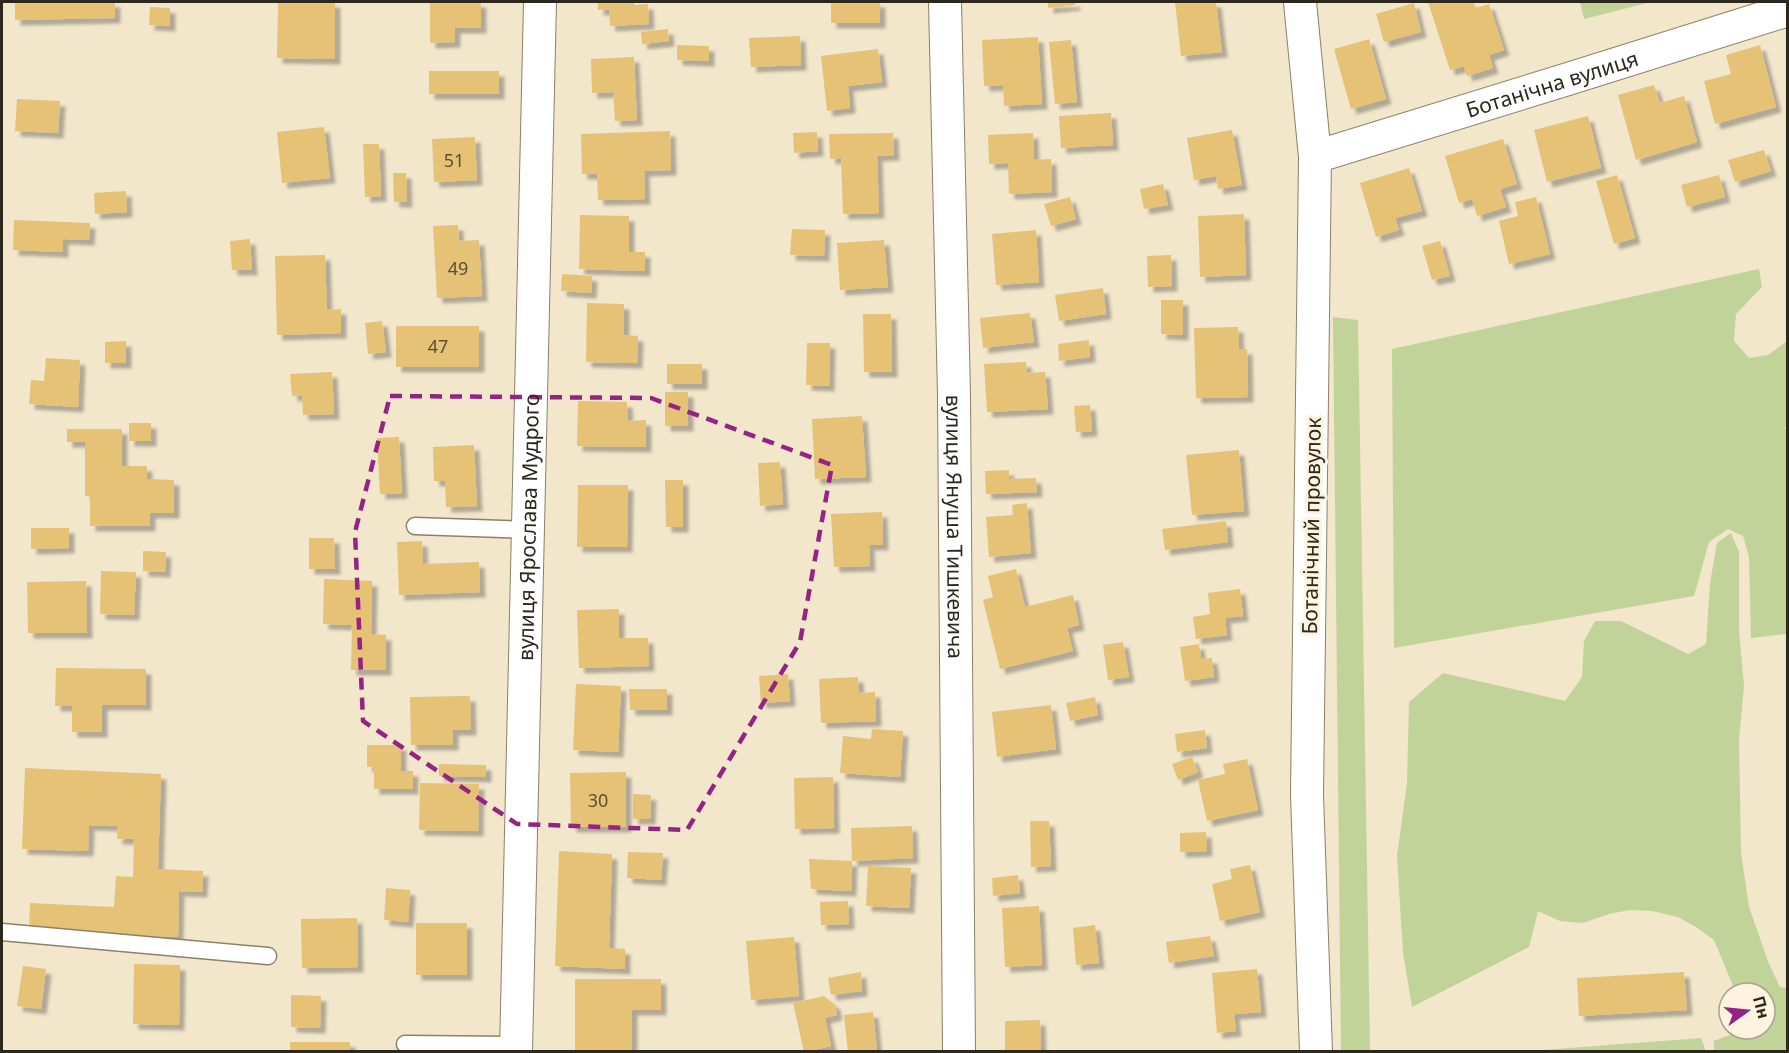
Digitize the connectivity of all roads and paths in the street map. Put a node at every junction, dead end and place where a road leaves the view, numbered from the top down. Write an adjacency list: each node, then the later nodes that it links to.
1 (540, 2): 7 (street, вулиця Ярослава Мудрого)
2 (945, 2): 12 (street, вулиця Януша Тишкевича)
3 (1300, 2): 5 (street, Ботанічний провулок)
4 (1788, 10): 5 (street, Ботанічна вулиця)
5 (1315, 157): 13 (street, Ботанічний провулок)
6 (414, 526): 7 (lane)
7 (528, 530): 11 (street, вулиця Ярослава Мудрого)
8 (2, 932): 9 (lane)
9 (268, 956)
10 (405, 1044): 11 (lane)
11 (516, 1048)
12 (959, 1052)
13 (1316, 1052)

